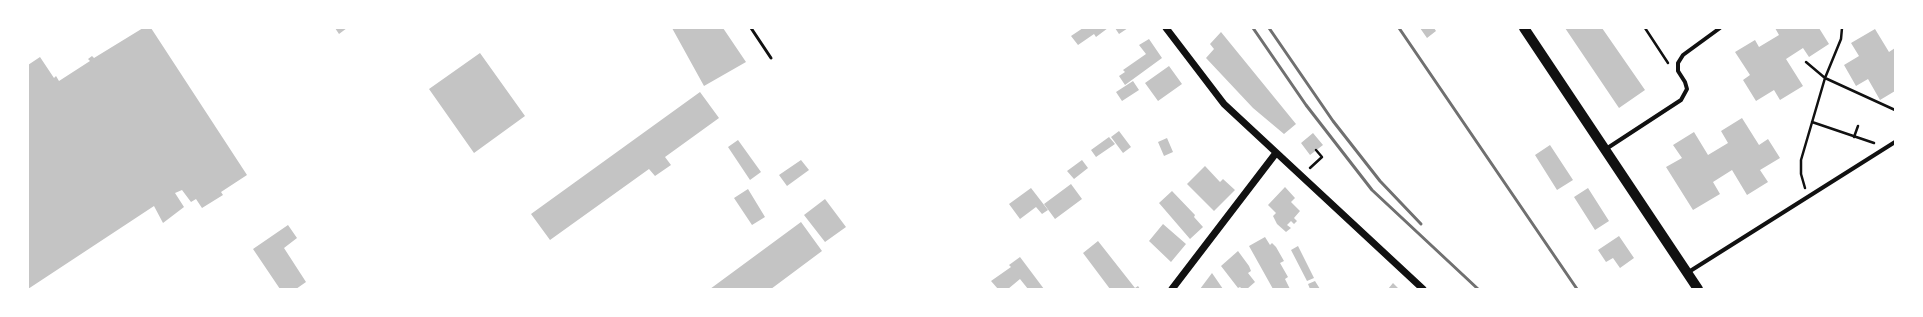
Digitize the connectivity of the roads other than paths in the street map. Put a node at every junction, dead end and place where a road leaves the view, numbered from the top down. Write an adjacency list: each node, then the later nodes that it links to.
1 (751, 28): 5 (lane)
2 (1166, 28): 8 (street)
3 (1524, 28): 7 (main road)
4 (1720, 28): 7 (street)
5 (771, 58)
6 (1895, 142): 9 (street)
7 (1606, 150): 9 (main road)
8 (1276, 153): 10 (street); 11 (street)
9 (1687, 273): 12 (main road)
10 (1172, 289)
11 (1422, 289)
12 (1698, 289)

